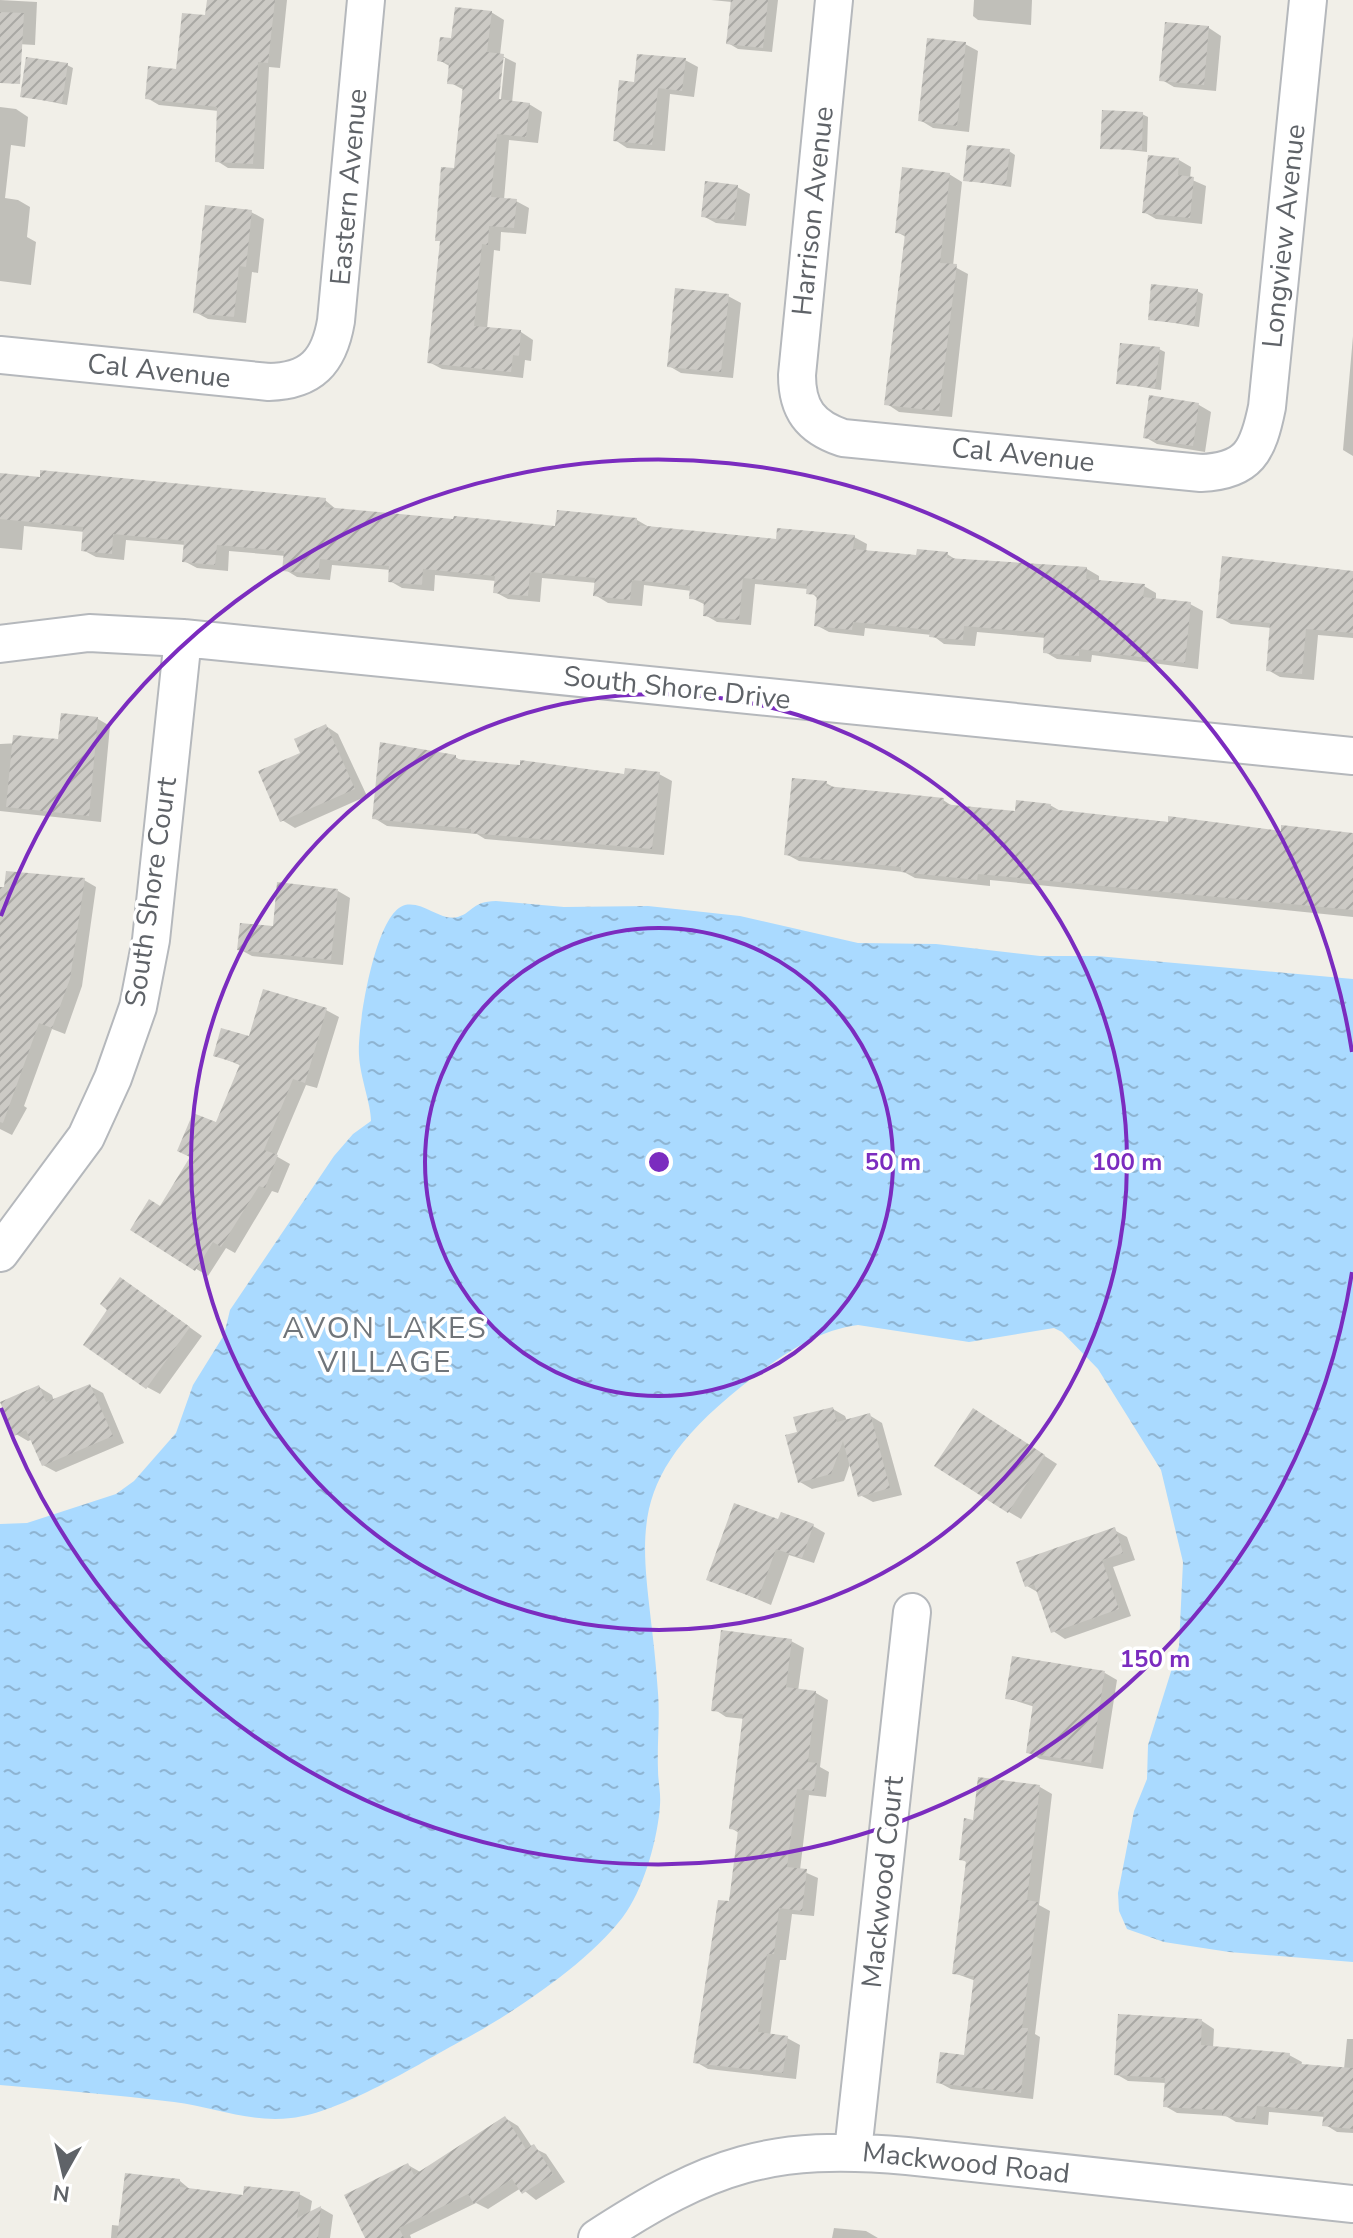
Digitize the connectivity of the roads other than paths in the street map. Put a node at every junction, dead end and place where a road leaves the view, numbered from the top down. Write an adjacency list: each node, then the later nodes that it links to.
1 (366, 0): 5 (street, Eastern Avenue)
2 (834, 0): 6 (street, Harrison Avenue)
3 (1308, 0): 7 (street, Longview Avenue)
4 (0, 355): 5 (street, Cal Avenue)
5 (316, 370)
6 (809, 420): 7 (street, Cal Avenue)
7 (1240, 465)
8 (183, 638): 9 (street, South Shore Drive); 10 (street, South Shore Drive); 11 (street, South Shore Court)
9 (0, 644)
10 (1353, 756)
11 (0, 1253)
12 (912, 1612): 13 (street, Mackwood Court)
13 (853, 2151): 14 (street, Mackwood Road); 15 (street, Mackwood Road)
14 (1353, 2204)
15 (597, 2238)

